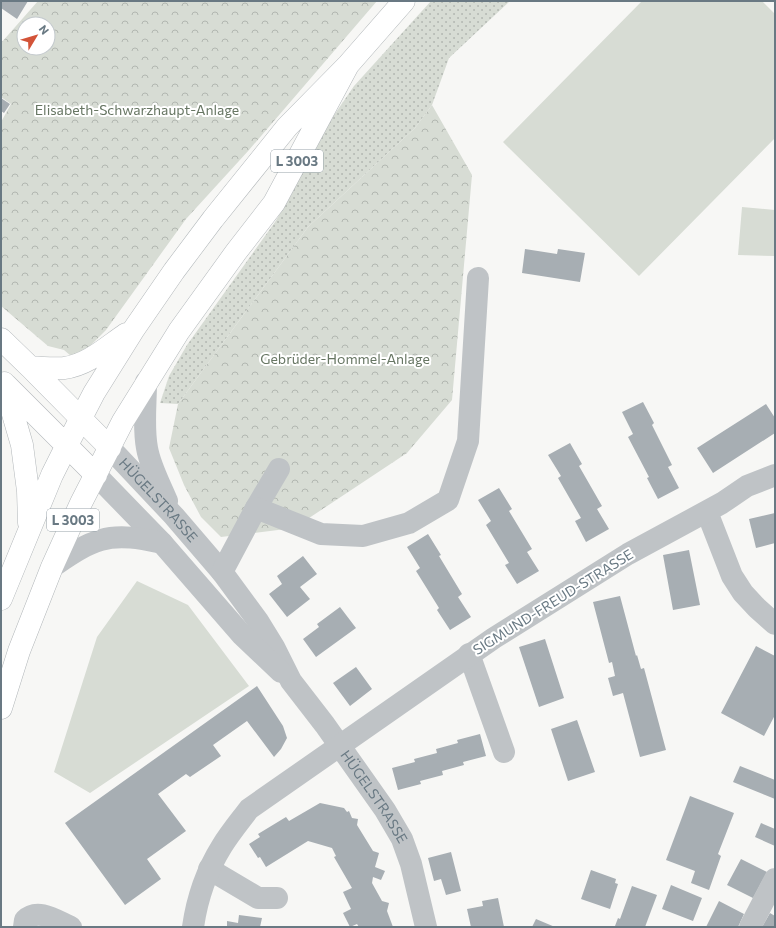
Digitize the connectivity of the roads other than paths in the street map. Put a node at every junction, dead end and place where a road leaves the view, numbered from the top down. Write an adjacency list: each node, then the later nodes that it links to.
1 (404, 1): 2 (main road, L 3003)
2 (348, 65): 4 (main road, L 3003); 8 (main road, L 3003)
3 (478, 278): 15 (street)
4 (134, 329): 6 (main road); 9 (main road, L 3003)
5 (1, 339): 6 (main road, HÜGELSTRASSE)
6 (30, 367): 9 (main road, HÜGELSTRASSE)
7 (3, 382): 10 (main road, HÜGELSTRASSE); 18 (main road)
8 (146, 382): 11 (main road, L 3003); 17 (street)
9 (81, 417): 10 (main road, L 3003); 11 (main road, HÜGELSTRASSE)
10 (67, 445): 13 (main road, HÜGELSTRASSE); 18 (main road, L 3003)
11 (110, 448): 13 (main road, L 3003); 17 (street, HÜGELSTRASSE)
12 (279, 469): 15 (street)
13 (96, 475): 19 (street, HÜGELSTRASSE); 20 (main road, L 3003)
14 (775, 475): 16 (street, SIGMUND-FREUD-STRASSE)
15 (256, 508): 21 (street)
16 (707, 512): 23 (street); 24 (street, SIGMUND-FREUD-STRASSE)
17 (174, 516): 21 (street, HÜGELSTRASSE)
18 (29, 530): 22 (main road, L 3003)
19 (162, 544): 20 (street); 25 (street, HÜGELSTRASSE)
20 (52, 566): 26 (main road, L 3003)
21 (222, 572): 25 (street, HÜGELSTRASSE)
22 (1, 599)
23 (775, 624)
24 (469, 654): 27 (street, SIGMUND-FREUD-STRASSE); 28 (street)
25 (291, 681): 27 (street, HÜGELSTRASSE)
26 (1, 708)
27 (340, 746): 29 (street, SIGMUND-FREUD-STRASSE); 35 (street, HÜGELSTRASSE)
28 (504, 752)
29 (209, 870): 31 (street); 34 (street, SIGMUND-FREUD-STRASSE)
30 (775, 879): 36 (street)
31 (277, 898)
32 (24, 927): 33 (street)
33 (71, 927)
34 (193, 927)
35 (426, 927)
36 (750, 927)

